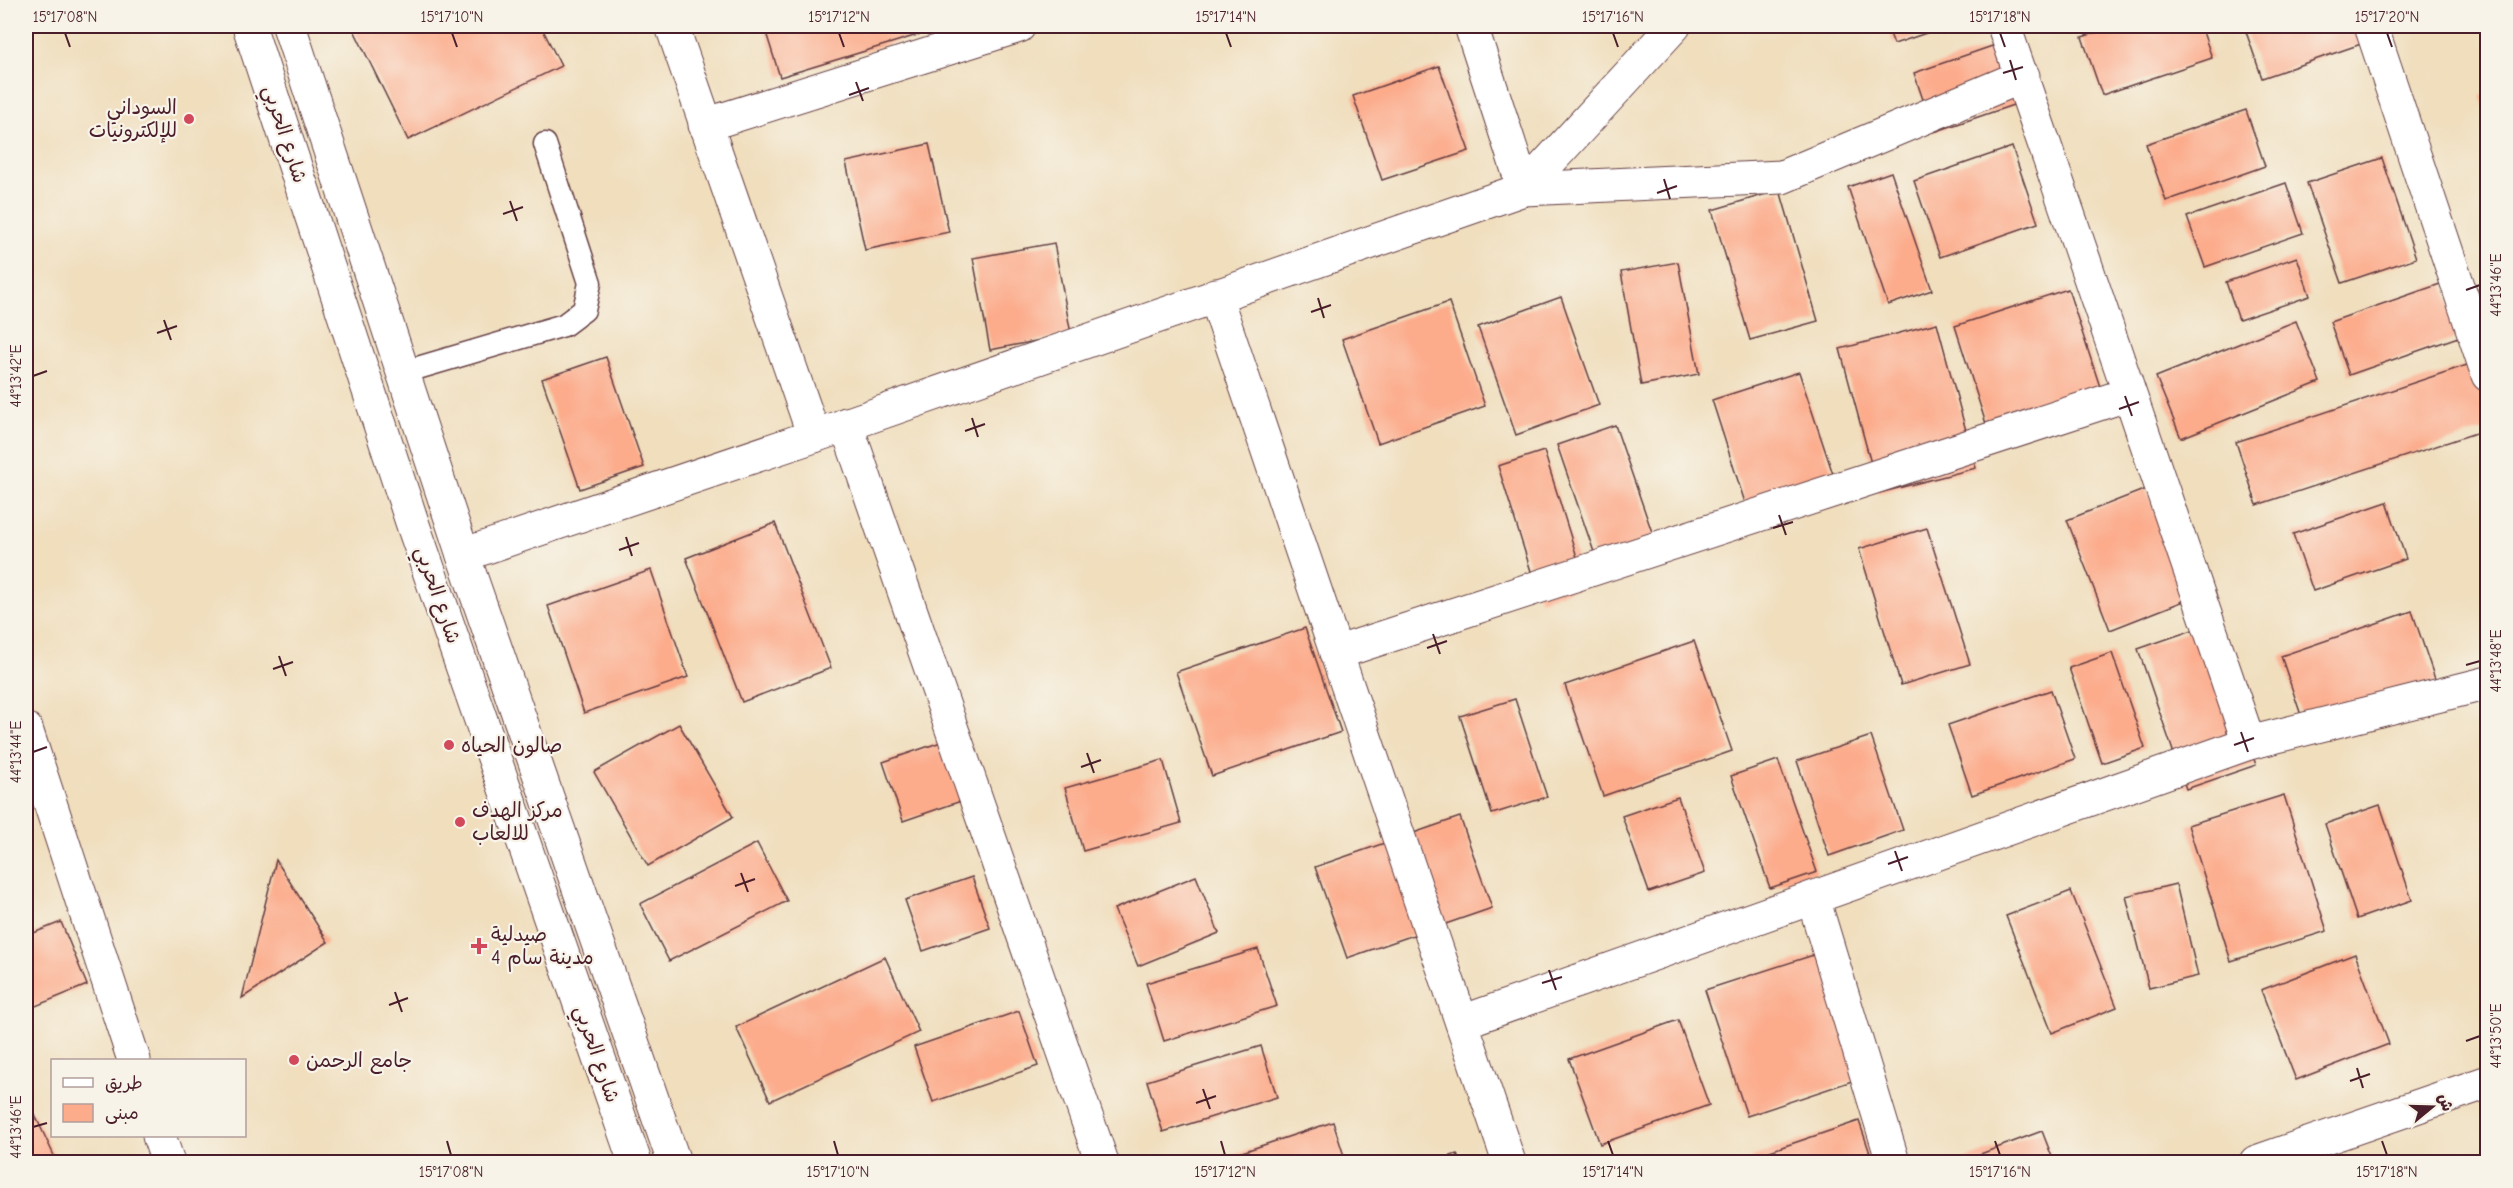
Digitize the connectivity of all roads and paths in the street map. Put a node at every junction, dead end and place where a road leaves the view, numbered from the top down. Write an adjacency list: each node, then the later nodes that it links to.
1 (249, 26): 31 (street, شارع الحربي)
2 (289, 26): 15 (street, شارع الحربي)
3 (672, 26): 10 (street)
4 (1019, 26): 10 (street)
5 (1471, 26): 12 (street)
6 (1674, 26): 12 (street)
7 (2004, 26): 9 (street)
8 (2371, 26): 14 (street)
9 (2023, 76): 12 (street); 17 (street)
10 (705, 125): 19 (street)
11 (545, 144): 15 (lane)
12 (1524, 189): 13 (street)
13 (1215, 295): 18 (street); 21 (street)
14 (2482, 338): 16 (street)
15 (404, 372): 20 (street, شارع الحربي)
16 (2487, 375)
17 (2129, 394): 21 (street); 24 (street)
18 (846, 424): 19 (street); 33 (street)
19 (814, 436): 20 (street)
20 (463, 555): 32 (street, شارع الحربي)
21 (1336, 653): 26 (street)
22 (2487, 683): 24 (street)
23 (26, 729): 27 (street)
24 (2249, 743): 25 (street)
25 (1813, 898): 26 (street); 35 (street)
26 (1462, 1022): 34 (street)
27 (134, 1059)
28 (2487, 1082): 36 (street)
29 (159, 1137): 30 (street)
30 (168, 1162)
31 (635, 1162)
32 (674, 1162)
33 (1102, 1162)
34 (1509, 1162)
35 (1893, 1162)
36 (2256, 1162)

